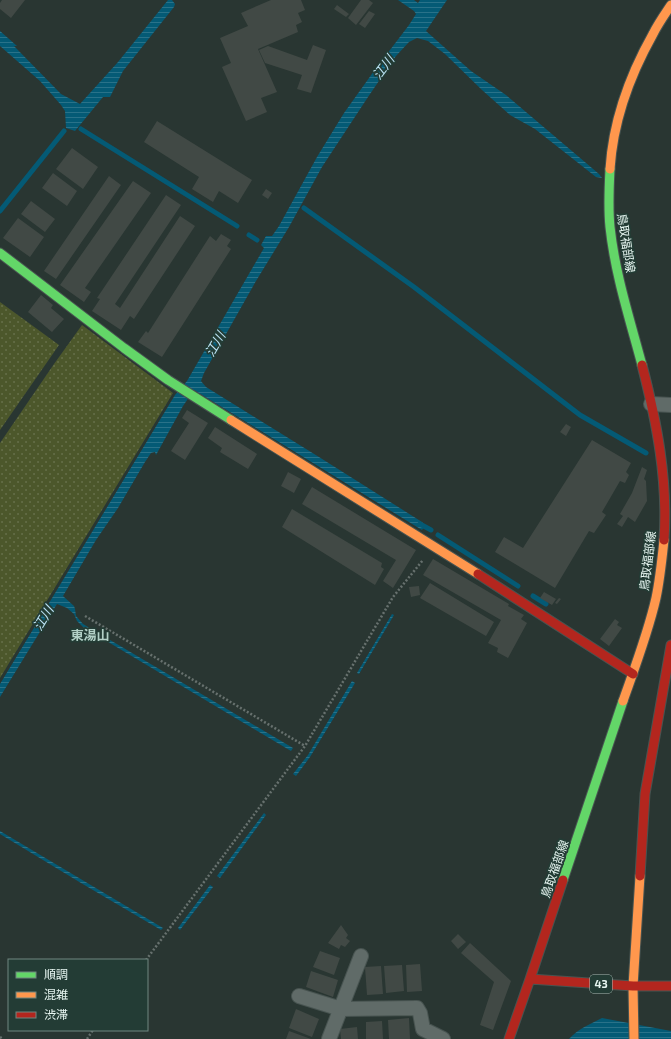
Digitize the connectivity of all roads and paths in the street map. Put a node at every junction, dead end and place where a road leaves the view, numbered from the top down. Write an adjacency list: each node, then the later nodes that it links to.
1 (671, 5): 3 (main road, 鳥取福部線)
2 (0, 253): 5 (main road)
3 (651, 404): 4 (street); 8 (main road, 鳥取福部線)
4 (671, 405)
5 (434, 546): 8 (main road); 9 (path)
6 (85, 616): 9 (path)
7 (671, 645): 13 (main road)
8 (633, 674): 12 (main road, 鳥取福部線)
9 (305, 746): 11 (path)
10 (361, 956): 16 (street)
11 (147, 959)
12 (530, 979): 13 (main road, 43); 21 (main road, 鳥取福部線)
13 (633, 986): 14 (main road, 43); 22 (main road)
14 (671, 986)
15 (299, 996): 16 (street)
16 (341, 1009): 19 (street); 20 (street)
17 (0, 1037): 18 (path)
18 (3, 1039)
19 (329, 1039)
20 (443, 1039)
21 (509, 1039)
22 (634, 1039)

